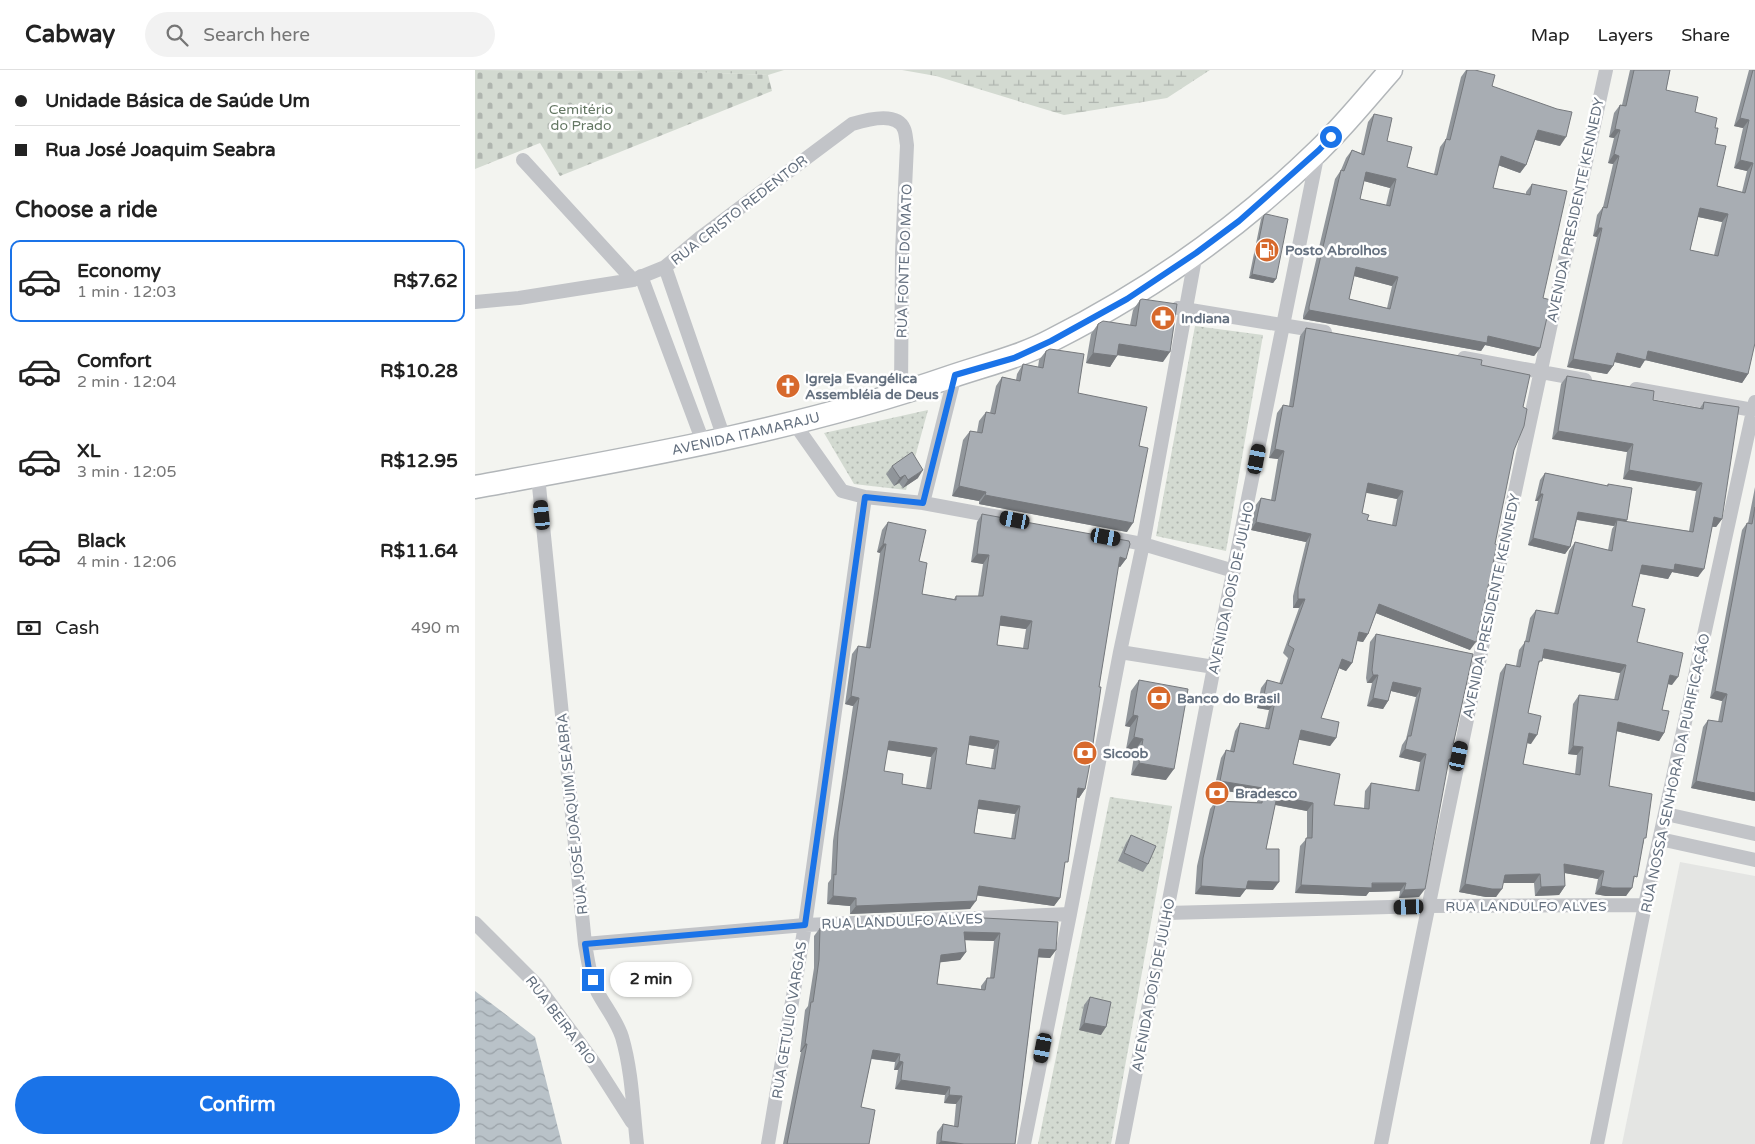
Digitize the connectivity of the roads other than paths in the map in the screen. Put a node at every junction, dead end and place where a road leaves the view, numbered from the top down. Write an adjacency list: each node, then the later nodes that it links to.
1 (1391, 70): 4 (main road, AVENIDA ITAMARAJU)
2 (1606, 70): 15 (street, AVENIDA PRESIDENTE KENNEDY)
3 (904, 128): 7 (street, RUA CRISTO REDENTOR); 19 (street, RUA FONTE DO MATO)
4 (1319, 150): 6 (main road, AVENIDA ITAMARAJU); 12 (street, AVENIDA DOIS DE JULHO)
5 (523, 160): 8 (street)
6 (1196, 253): 11 (street); 16 (main road, AVENIDA ITAMARAJU)
7 (665, 267): 8 (street, RUA CRISTO REDENTOR); 23 (street)
8 (637, 278): 9 (street, RUA CRISTO REDENTOR); 23 (street)
9 (475, 302)
10 (1161, 305): 11 (street)
11 (1187, 309): 12 (street); 30 (street)
12 (1283, 324): 13 (street); 31 (street, AVENIDA DOIS DE JULHO)
13 (1340, 334)
14 (1454, 356): 15 (street)
15 (1540, 372): 17 (street); 39 (street, AVENIDA PRESIDENTE KENNEDY)
16 (955, 375): 19 (main road, AVENIDA ITAMARAJU); 27 (street)
17 (1598, 382)
18 (1627, 388): 20 (street)
19 (901, 394): 21 (main road, AVENIDA ITAMARAJU)
20 (1754, 406): 22 (street, RUA NOSSA SENHORA DA PURIFICAÇÃO)
21 (794, 423): 23 (main road, AVENIDA ITAMARAJU); 26 (street)
22 (1752, 435): 34 (street, RUA NOSSA SENHORA DA PURIFICAÇÃO)
23 (713, 440): 24 (main road, AVENIDA ITAMARAJU)
24 (538, 476): 25 (main road, AVENIDA ITAMARAJU); 44 (street, RUA JOSÉ JOAQUIM SEABRA)
25 (475, 487)
26 (865, 497): 27 (street); 43 (street, RUA GETÚLIO VARGAS)
27 (923, 503): 28 (street)
28 (1009, 519)
29 (1095, 535): 30 (street)
30 (1143, 544): 31 (street); 32 (street)
31 (1234, 570): 33 (street, AVENIDA DOIS DE JULHO)
32 (1120, 652): 33 (street); 41 (street)
33 (1214, 667): 40 (street, AVENIDA DOIS DE JULHO)
34 (1666, 814): 35 (street); 36 (street, RUA NOSSA SENHORA DA PURIFICAÇÃO)
35 (1755, 834)
36 (1660, 840): 37 (street); 38 (street, RUA NOSSA SENHORA DA PURIFICAÇÃO)
37 (1755, 860)
38 (1645, 905): 39 (street, RUA LANDULFO ALVES); 51 (street, RUA NOSSA SENHORA DA PURIFICAÇÃO)
39 (1427, 906): 40 (street, RUA LANDULFO ALVES); 50 (street, AVENIDA PRESIDENTE KENNEDY)
40 (1167, 913): 49 (street, AVENIDA DOIS DE JULHO)
41 (1070, 914): 43 (street, RUA LANDULFO ALVES); 48 (street)
42 (475, 924): 45 (street, RUA BEIRA RIO)
43 (805, 925): 44 (street, RUA LANDULFO ALVES); 47 (street, RUA GETÚLIO VARGAS)
44 (585, 944): 45 (street, RUA JOSÉ JOAQUIM SEABRA)
45 (635, 1126): 46 (street, RUA JOSÉ JOAQUIM SEABRA)
46 (637, 1144)
47 (768, 1144)
48 (1024, 1144)
49 (1122, 1144)
50 (1381, 1144)
51 (1597, 1144)

